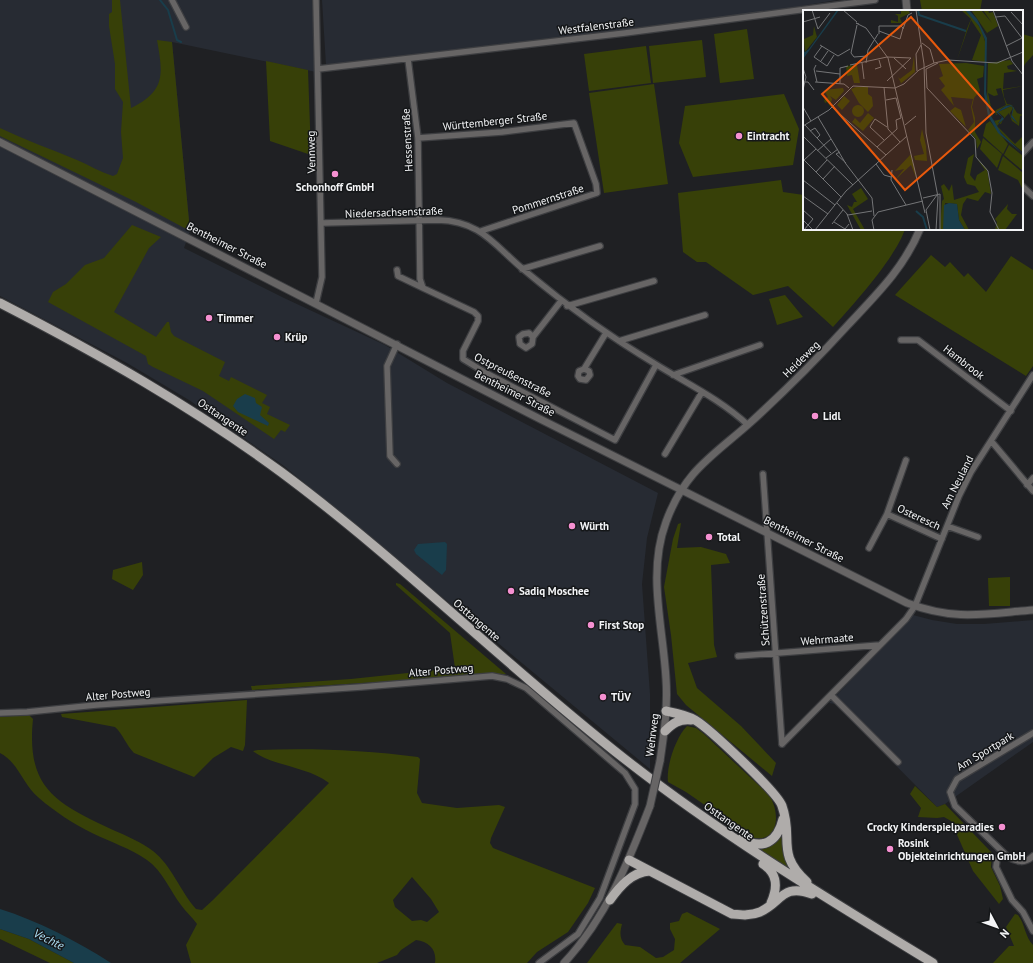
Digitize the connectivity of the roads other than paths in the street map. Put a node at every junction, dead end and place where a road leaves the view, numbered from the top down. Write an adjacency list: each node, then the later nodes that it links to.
1 (172, 0): 6 (street)
2 (316, 0): 8 (street, Vennweg)
3 (875, 0): 7 (street, Westfalenstraße)
4 (906, 0): 5 (street)
5 (907, 10)
6 (186, 27)
7 (408, 59): 8 (street, Westfalenstraße); 10 (street, Hessenstraße)
8 (318, 69): 17 (street, Vennweg)
9 (574, 123): 10 (street, Württemberger Straße); 19 (street, Pommernstraße)
10 (418, 138): 16 (street, Hessenstraße)
11 (0, 142): 27 (street, Bentheimer Straße)
12 (1033, 142): 13 (street)
13 (1023, 153)
14 (1023, 187): 15 (street)
15 (1033, 196)
16 (420, 221): 17 (street, Niedersachsenstraße); 19 (street, Niedersachsenstraße); 24 (street)
17 (322, 223): 27 (street, Vennweg)
18 (920, 230): 42 (street, Heideweg)
19 (481, 231): 21 (street, Niedersachsenstraße)
20 (600, 246): 21 (street)
21 (522, 269): 25 (street, Niedersachsenstraße)
22 (397, 270): 24 (street)
23 (654, 280): 28 (street)
24 (423, 288): 36 (street, Ostpreußenstraße)
25 (561, 301): 28 (street, Niedersachsenstraße); 31 (street)
26 (0, 303): 71 (main road, Osttangente)
27 (316, 303): 34 (street, Bentheimer Straße)
28 (567, 306): 30 (street, Niedersachsenstraße)
29 (705, 315): 33 (street)
30 (606, 333): 33 (street, Niedersachsenstraße); 37 (street)
31 (533, 337)
32 (901, 340): 41 (street, Hambrook)
33 (619, 341): 36 (street, Niedersachsenstraße)
34 (397, 344): 46 (street); 50 (street, Bentheimer Straße)
35 (760, 345): 38 (street)
36 (656, 365): 38 (street, Niedersachsenstraße)
37 (584, 369)
38 (673, 375): 40 (street, Niedersachsenstraße)
39 (1033, 375): 41 (street, Am Neuland)
40 (702, 392): 42 (street, Niedersachsenstraße); 44 (street)
41 (1010, 411): 43 (street, Am Neuland)
42 (748, 425): 50 (street, Heideweg)
43 (992, 442): 49 (street); 53 (street, Am Neuland)
44 (665, 454)
45 (906, 460): 52 (street, Osteresch)
46 (397, 464)
47 (763, 474): 54 (street, Schützenstraße)
48 (1033, 478): 49 (street)
49 (1027, 485): 51 (street)
50 (680, 490): 54 (street, Bentheimer Straße); 64 (street, Wehrweg)
51 (1033, 491)
52 (887, 514): 56 (street, Osteresch); 57 (street, Osteresch)
53 (947, 526): 55 (street); 56 (street, Am Neuland)
54 (766, 532): 58 (street, Bentheimer Straße); 61 (street, Schützenstraße)
55 (978, 537)
56 (942, 539): 58 (street, Am Neuland)
57 (869, 548)
58 (915, 606): 59 (street, Bentheimer Straße); 60 (street)
59 (1033, 610)
60 (880, 645): 61 (street, Wehrmaate); 63 (street)
61 (776, 654): 62 (street, Wehrmaate); 63 (street, Schützenstraße)
62 (738, 656)
63 (831, 695): 69 (street)
64 (666, 711): 66 (main road); 67 (street, Wehrweg)
65 (0, 713): 81 (street, Alter Postweg)
66 (696, 720): 67 (main road); 70 (main road)
67 (665, 731): 75 (street, Wehrweg, bridge)
68 (1033, 733): 73 (street, Am Sportpark)
69 (898, 762)
70 (784, 816): 71 (main road); 77 (main road)
71 (718, 827): 72 (main road, Osttangente)
72 (738, 842): 77 (main road, Osttangente); 79 (main road)
73 (1002, 852): 74 (street, Am Sportpark); 80 (street)
74 (1033, 856)
75 (629, 860): 76 (main road); 78 (street, Wehrweg)
76 (650, 871): 78 (main road); 79 (main road)
77 (827, 899): 79 (main road); 83 (main road, Osttangente)
78 (610, 900): 82 (street, Wehrweg)
79 (770, 904)
80 (1033, 931)
81 (539, 963)
82 (564, 963)
83 (933, 963)

